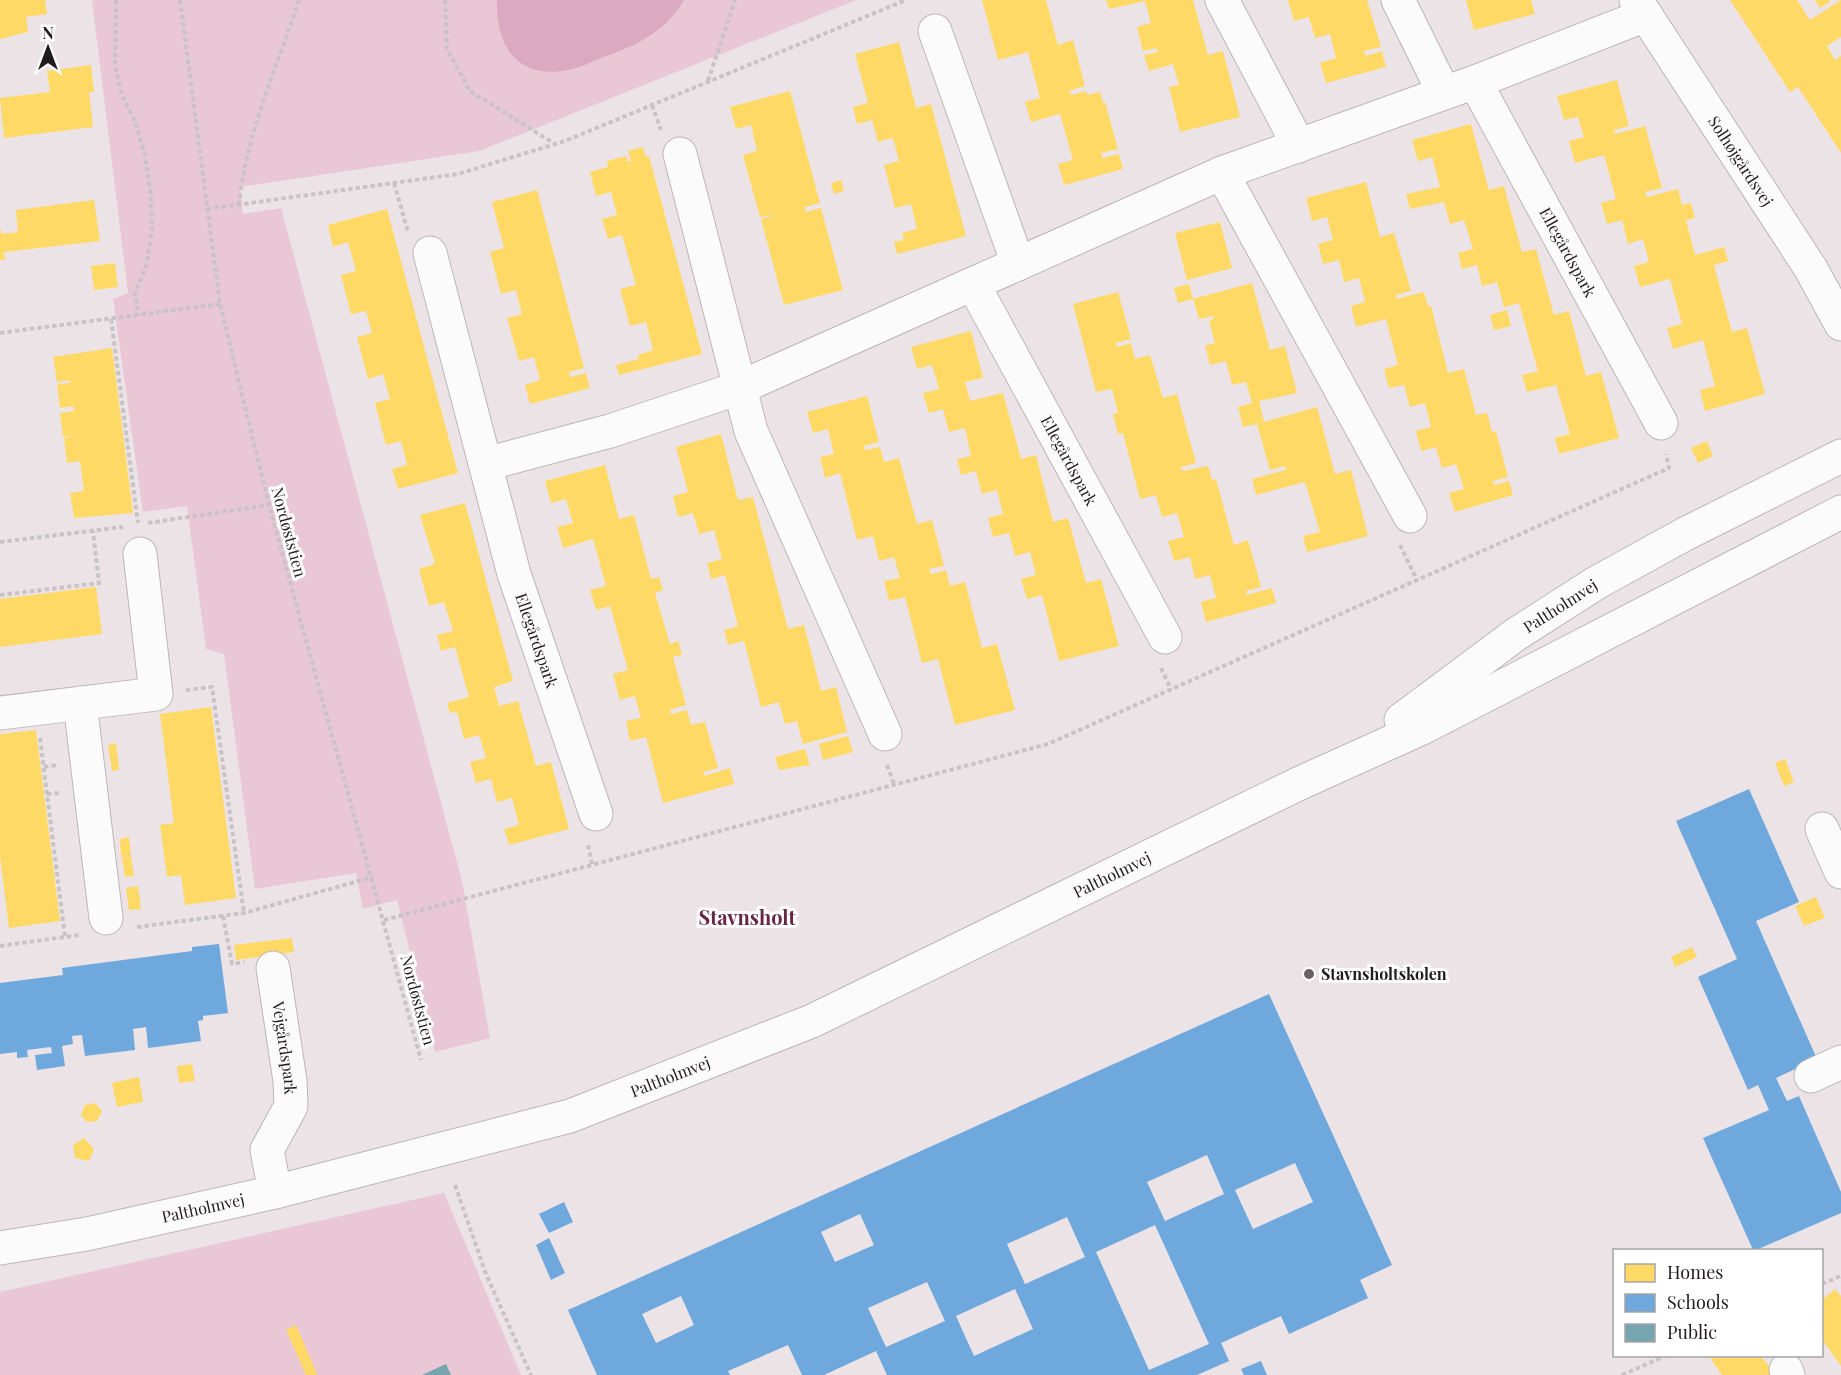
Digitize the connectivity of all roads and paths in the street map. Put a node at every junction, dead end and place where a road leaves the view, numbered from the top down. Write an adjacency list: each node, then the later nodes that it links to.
1 (116, 0): 26 (path)
2 (180, 0): 21 (path, Nordøststien)
3 (299, 0): 20 (path)
4 (445, 0): 15 (path)
5 (735, 0): 11 (path)
6 (906, 0): 11 (path)
7 (1222, 0): 17 (street)
8 (1398, 0): 13 (street)
9 (1641, 7): 12 (street); 28 (street, Solhøjgårdsvej)
10 (935, 31): 23 (street)
11 (708, 82): 14 (path)
12 (1475, 82): 13 (street); 31 (street, Ellegårdspark)
13 (1444, 93): 17 (street)
14 (652, 105): 15 (path); 16 (path)
15 (556, 144): 19 (path)
16 (673, 146): 30 (street)
17 (1299, 146): 18 (street)
18 (1222, 173): 23 (street); 35 (street)
19 (394, 183): 20 (path); 22 (path)
20 (239, 205): 21 (path)
21 (207, 210): 25 (path, Nordøststien)
22 (430, 253): 33 (street, Ellegårdspark)
23 (1018, 264): 24 (street)
24 (973, 284): 30 (street); 39 (street, Ellegårdspark)
25 (220, 304): 26 (path); 49 (path, Nordøststien)
26 (138, 315): 27 (path)
27 (111, 319): 29 (path); 37 (path)
28 (1841, 324)
29 (0, 333)
30 (739, 388): 33 (street); 44 (street)
31 (1661, 423): 52 (path)
32 (1841, 456): 45 (street, Paltholmvej)
33 (486, 464): 46 (street, Ellegårdspark)
34 (1841, 512): 45 (street, Paltholmvej)
35 (1410, 516)
36 (93, 531): 38 (path)
37 (139, 539): 40 (street)
38 (0, 595)
39 (1165, 637)
40 (156, 694): 41 (street); 49 (path)
41 (80, 703): 42 (street); 51 (street)
42 (36, 708): 43 (street); 53 (path)
43 (0, 713)
44 (885, 734)
45 (1298, 784): 59 (street, Paltholmvej)
46 (596, 814)
47 (1822, 829): 48 (street)
48 (1841, 872)
49 (373, 877): 52 (path, Nordøststien)
50 (224, 916): 54 (path)
51 (106, 918)
52 (384, 920): 55 (path, Nordøststien)
53 (64, 937)
54 (273, 968): 59 (street, Vejgårdspark)
55 (421, 1060)
56 (1841, 1062): 57 (street)
57 (1811, 1076)
58 (455, 1185): 64 (path)
59 (275, 1192): 60 (street, Paltholmvej)
60 (0, 1248)
61 (1841, 1276): 62 (path)
62 (1823, 1283)
63 (1663, 1357): 65 (path)
64 (531, 1375)
65 (1622, 1375)

